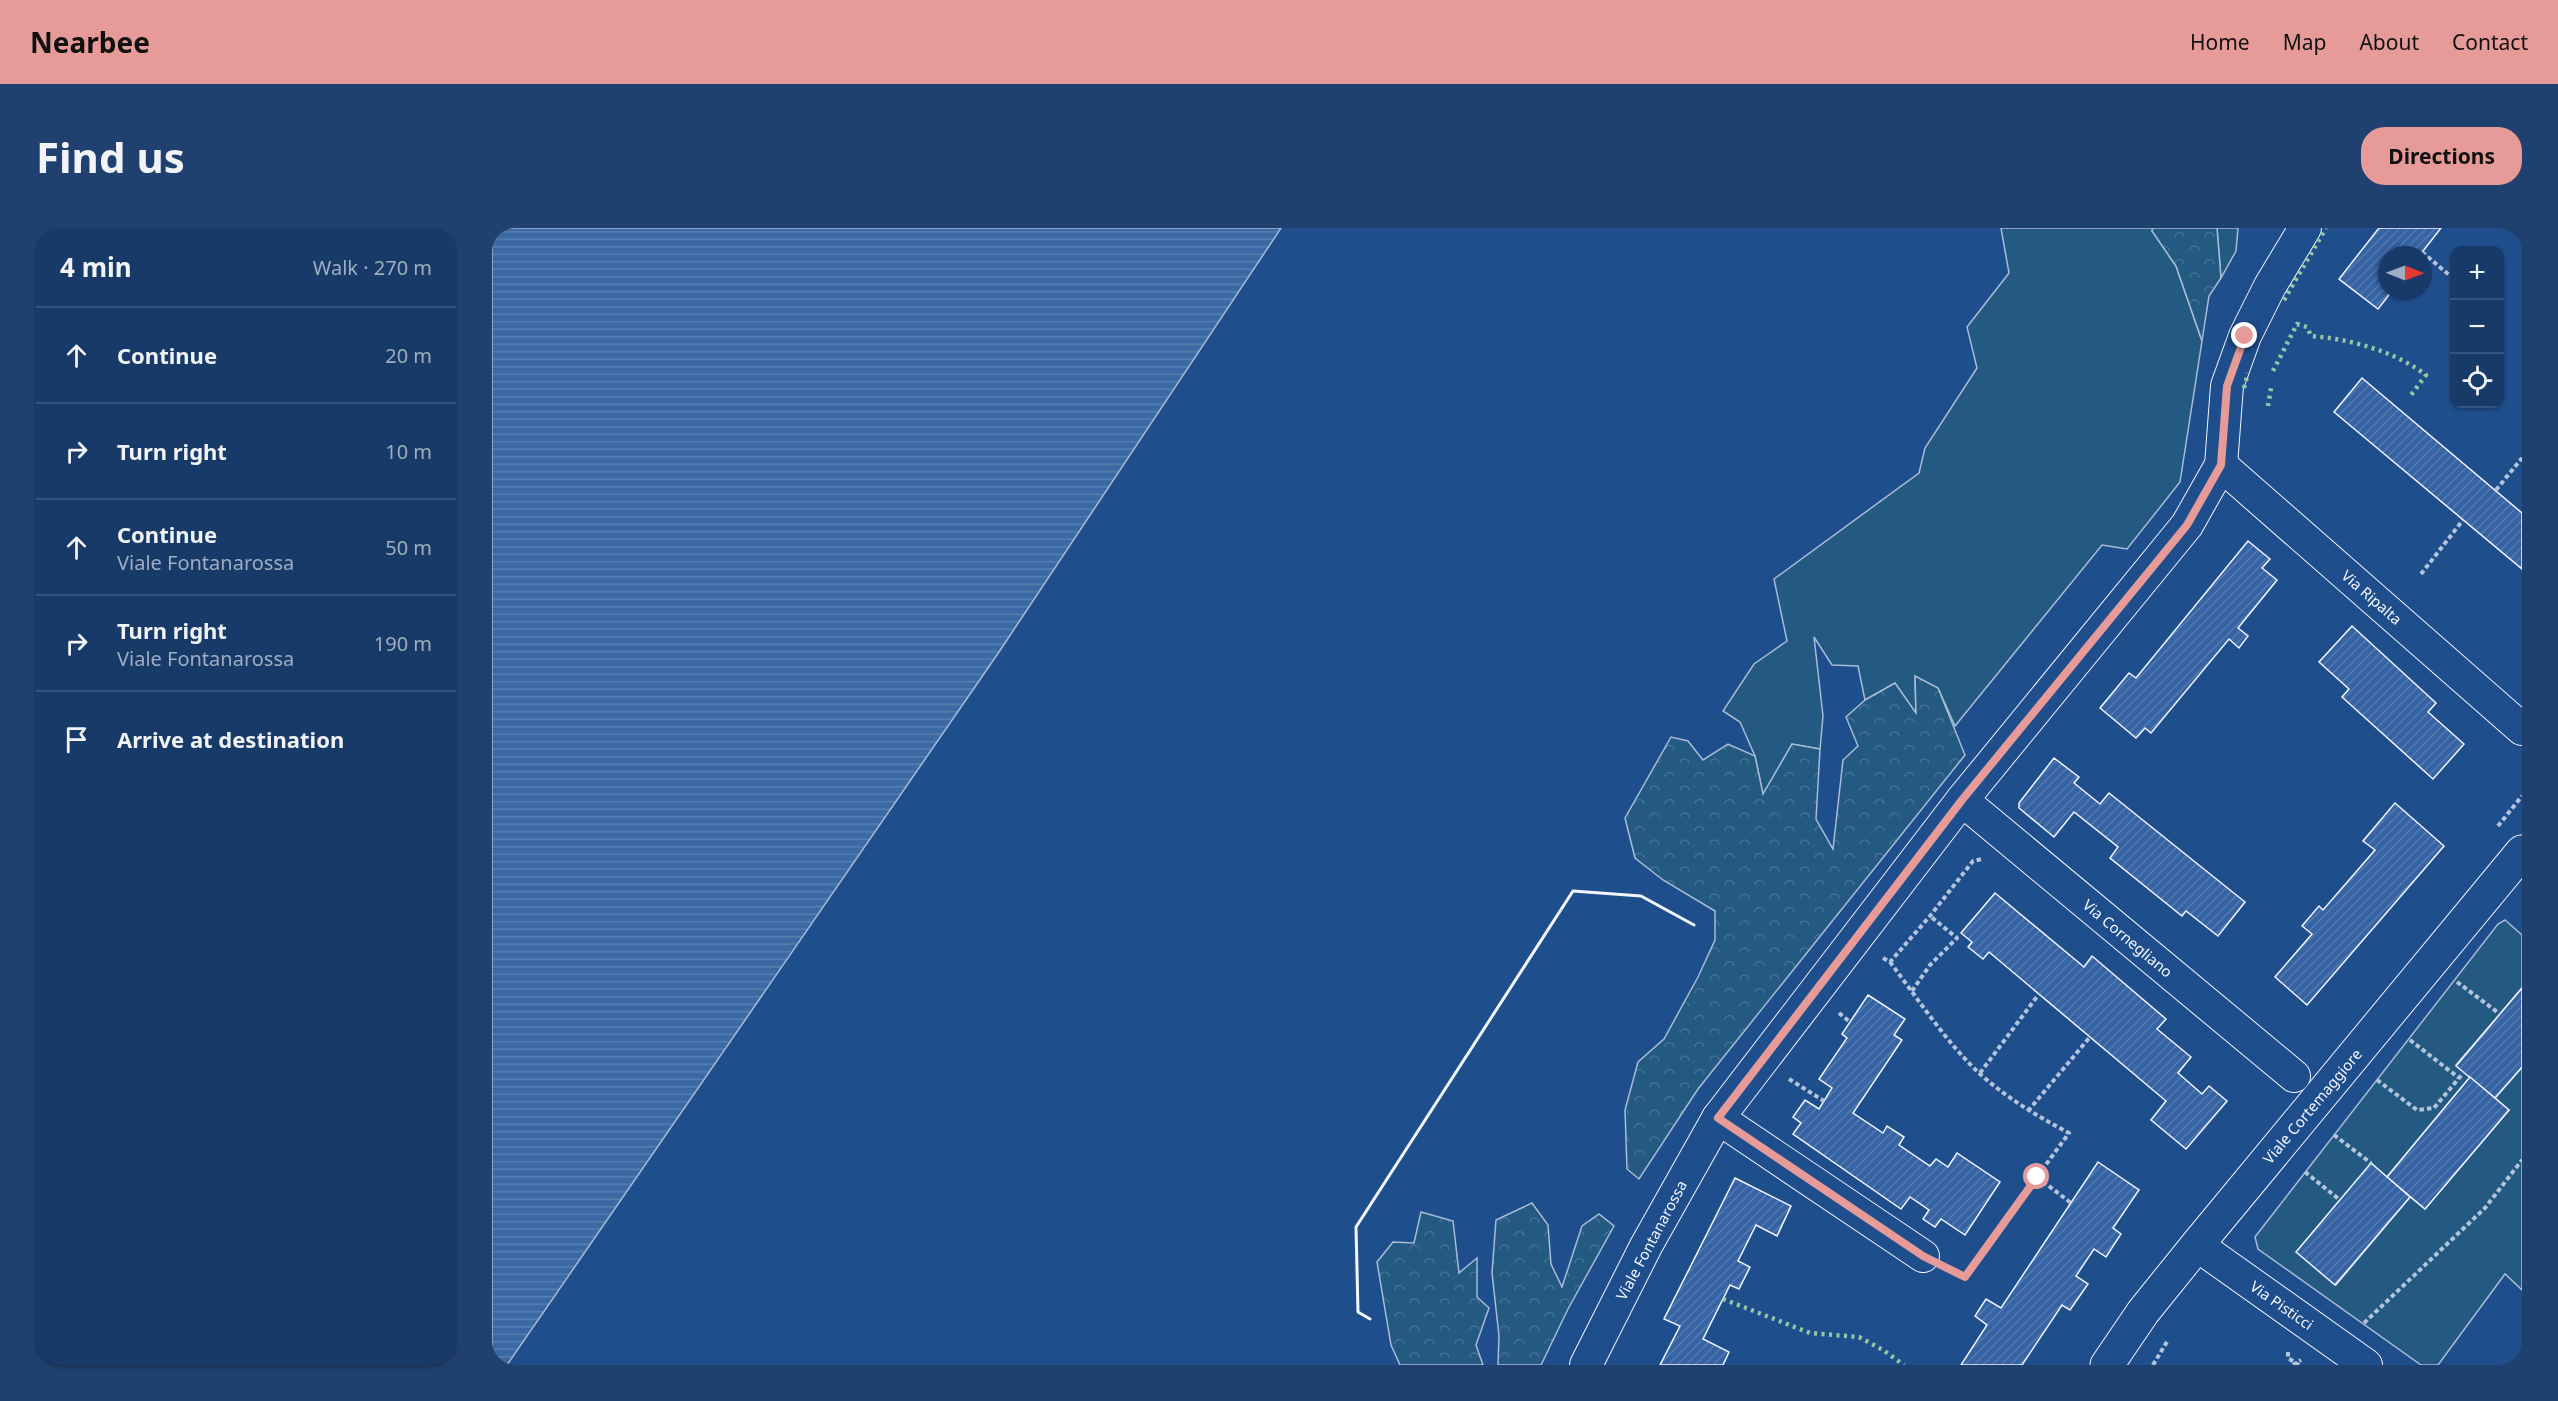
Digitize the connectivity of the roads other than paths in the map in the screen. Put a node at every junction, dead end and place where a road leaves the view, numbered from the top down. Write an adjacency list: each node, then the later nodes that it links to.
1 (2305, 228): 2 (street, Viale Fontanarossa)
2 (2221, 465): 3 (street, Via Ripalta); 4 (street, Viale Fontanarossa)
3 (2522, 729)
4 (1962, 800): 6 (street, Via Cornegliano); 7 (street, Viale Fontanarossa)
5 (2522, 852): 8 (street, Viale Cortemaggiore)
6 (2294, 1076)
7 (1718, 1118): 9 (street); 10 (street, Viale Fontanarossa)
8 (2197, 1245): 11 (street, Viale Cortemaggiore); 12 (street, Via Pisticci)
9 (1923, 1256)
10 (1586, 1365)
11 (2107, 1365)
12 (2366, 1365)

